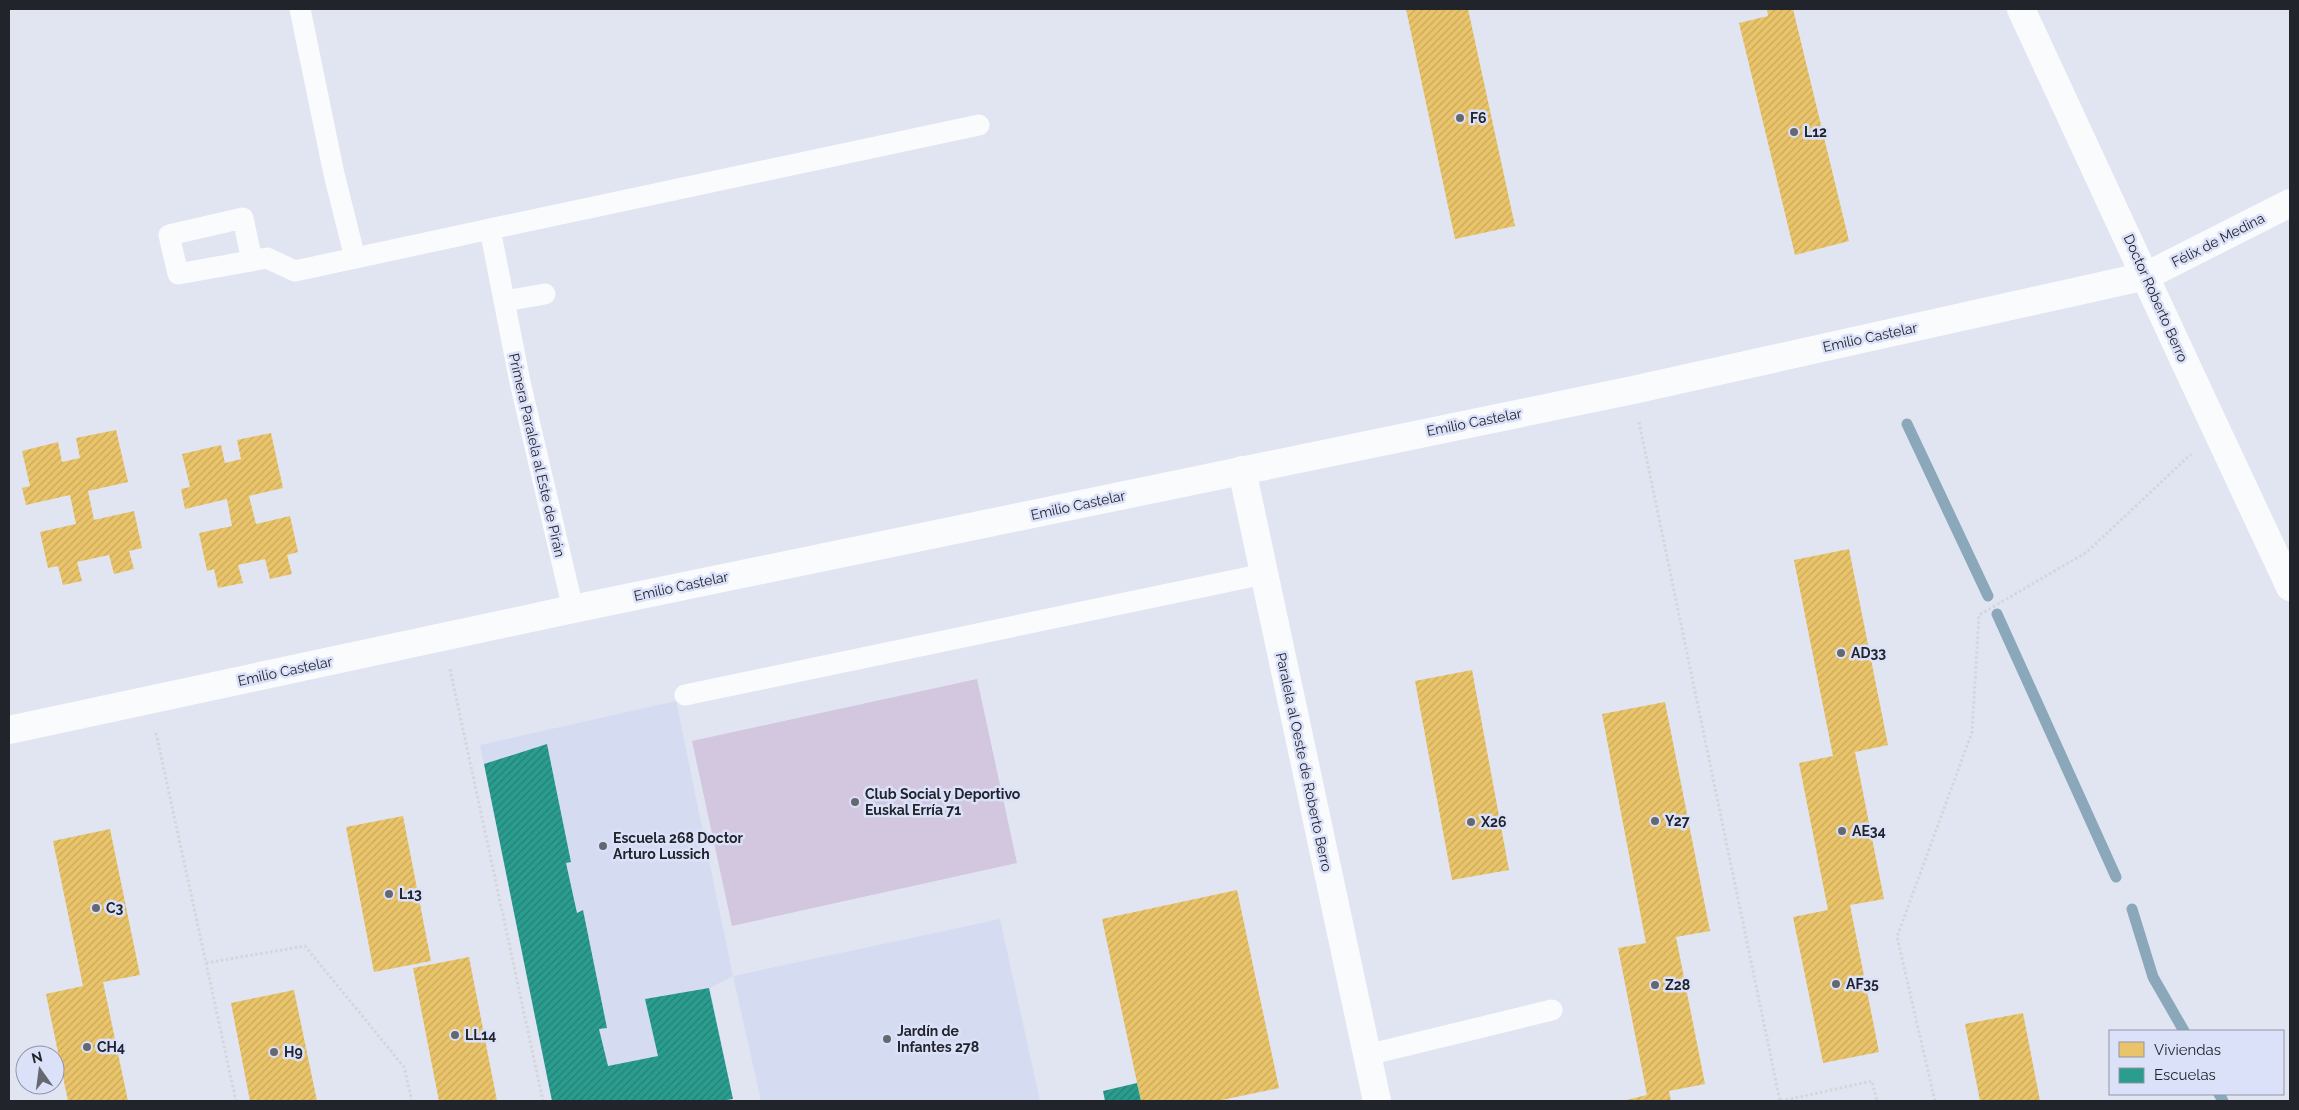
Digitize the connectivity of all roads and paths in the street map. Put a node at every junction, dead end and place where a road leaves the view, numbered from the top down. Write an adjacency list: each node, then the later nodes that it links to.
1 (300, 9): 6 (lane)
2 (2021, 9): 8 (street, Doctor Roberto Berro)
3 (979, 125): 5 (lane)
4 (2290, 202): 8 (street, Félix de Medina)
5 (490, 229): 6 (lane); 10 (lane, Primera Paralela al Este de Pirán)
6 (355, 258): 7 (lane)
7 (252, 261)
8 (2146, 276): 11 (street, Emilio Castelar); 12 (street, Doctor Roberto Berro)
9 (545, 294): 10 (lane)
10 (504, 301): 16 (lane, Primera Paralela al Este de Pirán)
11 (1633, 390): 13 (street, Emilio Castelar); 28 (path)
12 (2216, 431): 15 (street, Doctor Roberto Berro); 30 (path)
13 (1242, 470): 14 (street, Paralela al Oeste de Roberto Berro); 16 (street, Emilio Castelar)
14 (1264, 574): 18 (lane); 23 (street, Paralela al Oeste de Roberto Berro)
15 (2290, 587)
16 (573, 609): 17 (street, Emilio Castelar)
17 (443, 636): 19 (street, Emilio Castelar); 26 (path)
18 (686, 695)
19 (149, 700): 20 (street, Emilio Castelar); 21 (path)
20 (9, 730)
21 (206, 964): 24 (path); 25 (path)
22 (1552, 1010): 23 (lane)
23 (1367, 1055): 27 (street, Paralela al Oeste de Roberto Berro)
24 (236, 1101)
25 (412, 1101)
26 (543, 1101)
27 (1377, 1101)
28 (1781, 1101): 29 (path)
29 (1877, 1101)
30 (1935, 1101)

